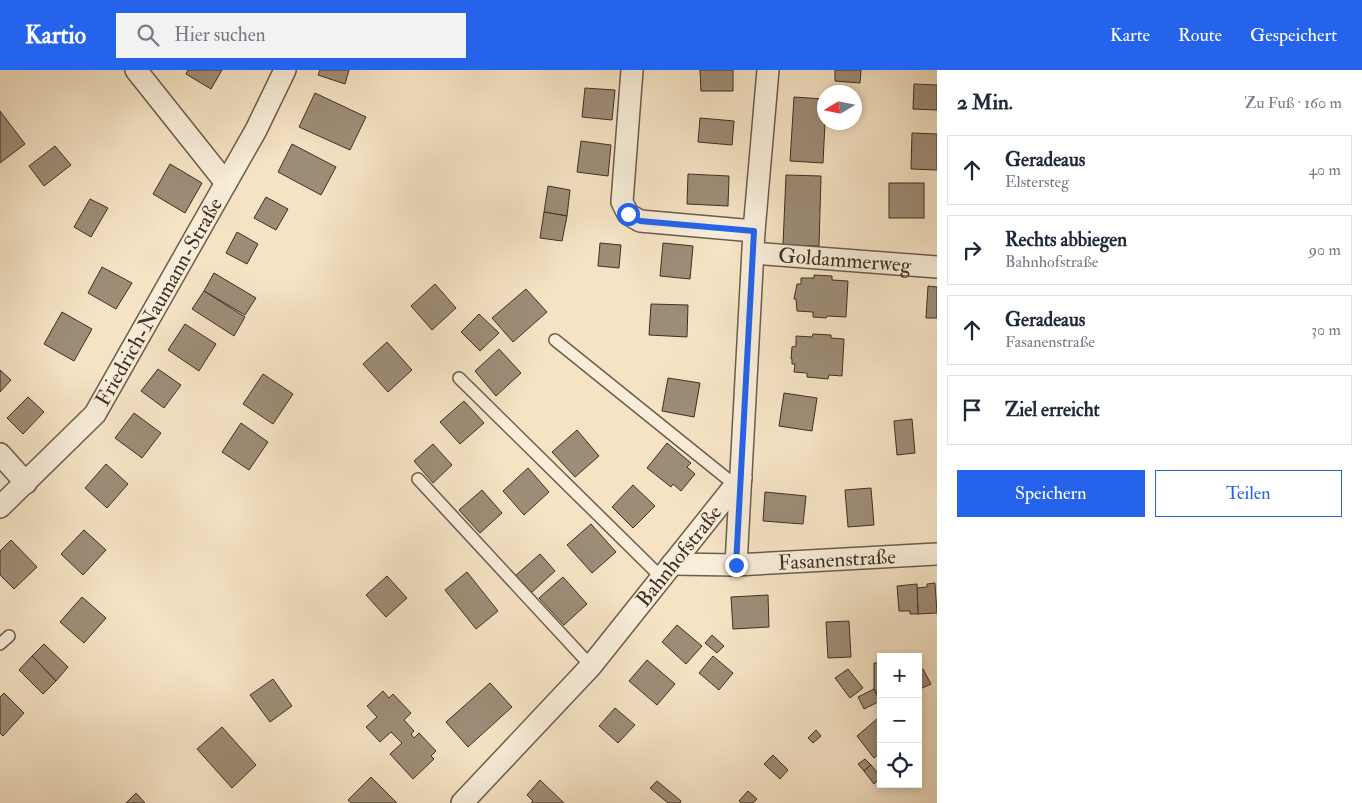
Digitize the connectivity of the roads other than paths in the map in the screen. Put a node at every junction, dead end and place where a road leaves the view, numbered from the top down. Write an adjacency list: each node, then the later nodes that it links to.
1 (136, 70): 5 (street)
2 (285, 70): 5 (street, Friedrich-Naumann-Straße)
3 (632, 70): 6 (street)
4 (768, 70): 6 (street)
5 (226, 183): 14 (street, Friedrich-Naumann-Straße)
6 (754, 231): 7 (street)
7 (753, 254): 8 (street, Goldammerweg); 13 (street)
8 (937, 267)
9 (555, 340): 13 (lane)
10 (459, 378): 18 (lane)
11 (0, 454): 14 (street)
12 (418, 479): 21 (lane)
13 (738, 481): 17 (street); 18 (street, Bahnhofstraße)
14 (26, 483): 15 (street, Friedrich-Naumann-Straße)
15 (0, 507)
16 (937, 554): 17 (street, Fasanenstraße)
17 (736, 565): 18 (street, Fasanenstraße)
18 (666, 570): 21 (street, Bahnhofstraße)
19 (9, 636): 20 (lane)
20 (0, 644)
21 (590, 666): 22 (street, Bahnhofstraße)
22 (462, 803)

